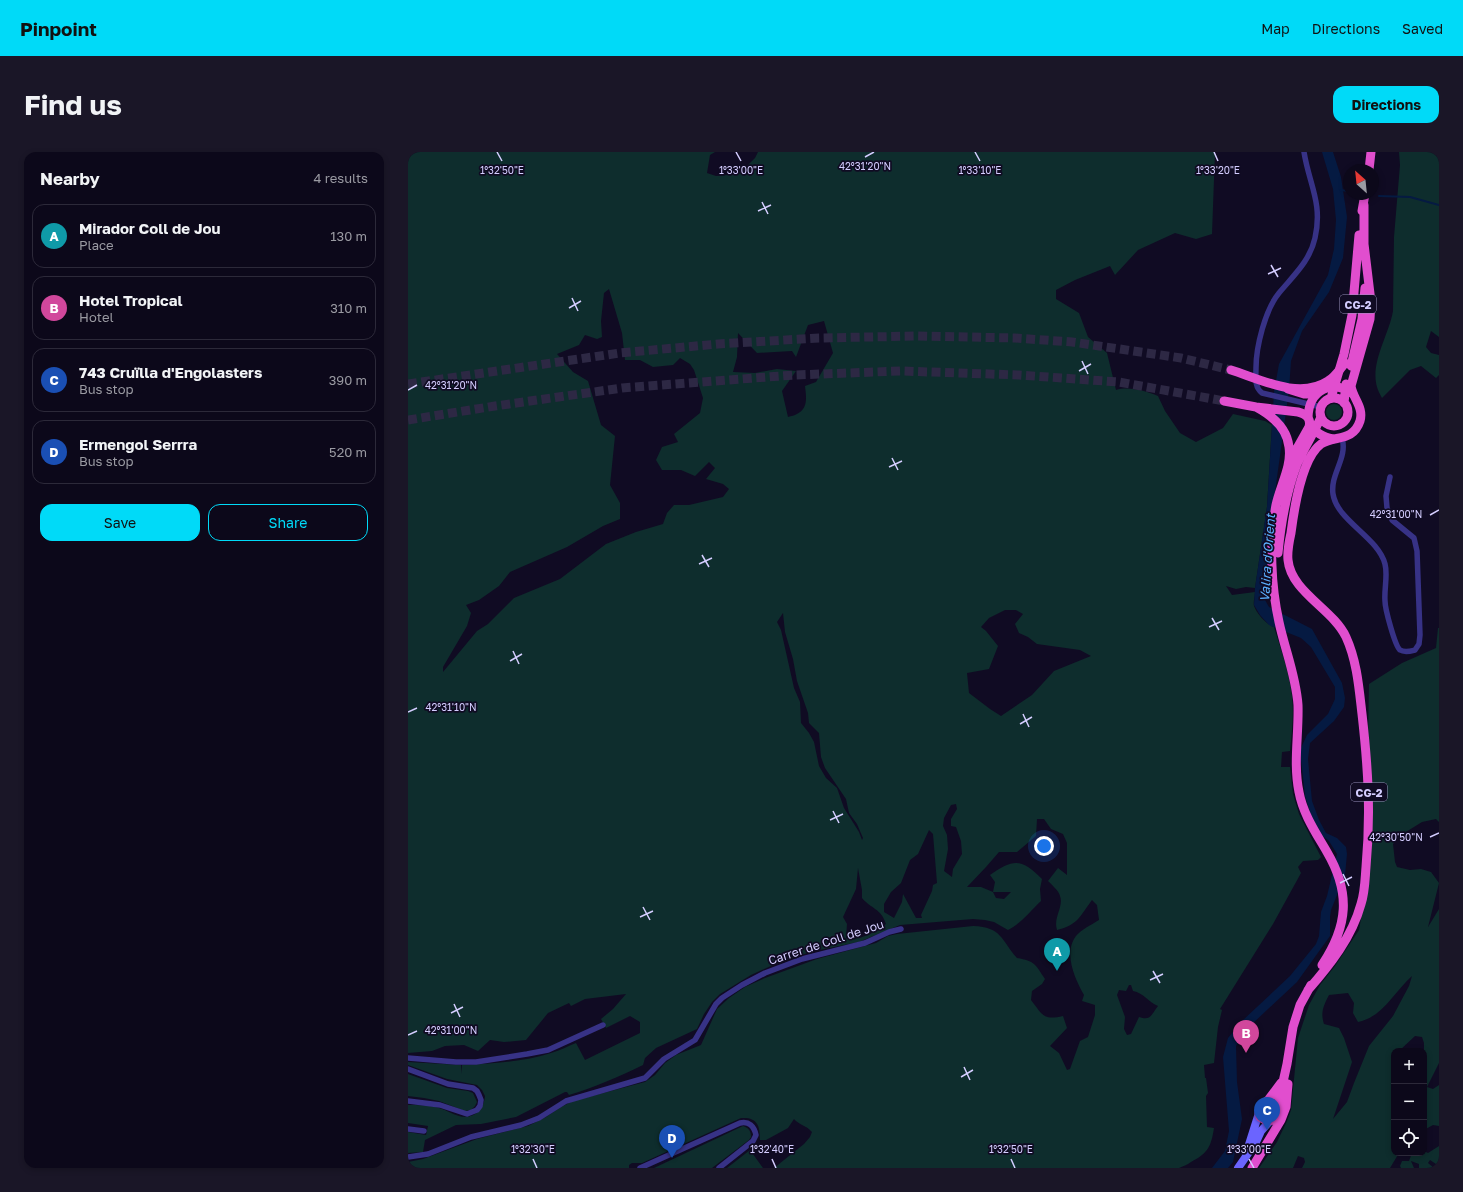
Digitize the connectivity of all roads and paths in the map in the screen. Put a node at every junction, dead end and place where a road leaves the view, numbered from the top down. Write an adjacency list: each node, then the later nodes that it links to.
1 (1304, 152): 18 (street)
2 (1371, 152): 3 (highway)
3 (1370, 164)
4 (1364, 200): 6 (highway)
5 (1364, 200): 7 (highway, CG-2)
6 (1359, 243): 8 (highway, CG-2); 14 (highway)
7 (1367, 269): 13 (highway, CG-2); 16 (highway)
8 (1345, 363): 10 (highway, bridge); 11 (highway, CG-2, bridge)
9 (1231, 370): 10 (highway, bridge)
10 (1283, 386): 12 (highway, bridge)
11 (1335, 386): 12 (highway, bridge); 13 (highway, bridge)
12 (1316, 394): 20 (highway, CG-2, bridge)
13 (1353, 394): 23 (highway, CG-2)
14 (1331, 398): 16 (highway); 18 (highway)
15 (1224, 401): 17 (highway)
16 (1344, 403): 21 (highway)
17 (1256, 407): 20 (highway); 24 (highway)
18 (1321, 407): 19 (highway)
19 (1321, 417): 21 (highway); 22 (highway)
20 (1309, 420): 23 (highway, bridge); 24 (highway, CG-2)
21 (1330, 425): 22 (highway)
22 (1310, 439): 26 (highway)
23 (1338, 439): 25 (street); 28 (highway, CG-2)
24 (1288, 464): 27 (highway, CG-2)
25 (1390, 478)
26 (1279, 540): 27 (highway); 28 (highway)
27 (1274, 594): 30 (highway, CG-2)
28 (1356, 667): 30 (highway, CG-2)
29 (901, 929): 42 (street, Carrer de Coll de Jou)
30 (1308, 990): 33 (highway, CG-2)
31 (603, 1025): 32 (street)
32 (408, 1058)
33 (1287, 1064): 35 (highway, CG-2); 39 (highway)
34 (408, 1069): 36 (street)
35 (1285, 1077): 37 (highway, CG-2); 39 (highway, CG-2)
36 (408, 1101)
37 (1266, 1103): 38 (highway, CG-2); 39 (highway)
38 (1259, 1112): 39 (highway); 43 (main road)
39 (1274, 1121): 43 (main road); 47 (highway, CG-2)
40 (408, 1128): 41 (street)
41 (424, 1131)
42 (408, 1157)
43 (1245, 1158): 46 (main road)
44 (640, 1168): 45 (street)
45 (719, 1168)
46 (1238, 1168)
47 (1252, 1168)

